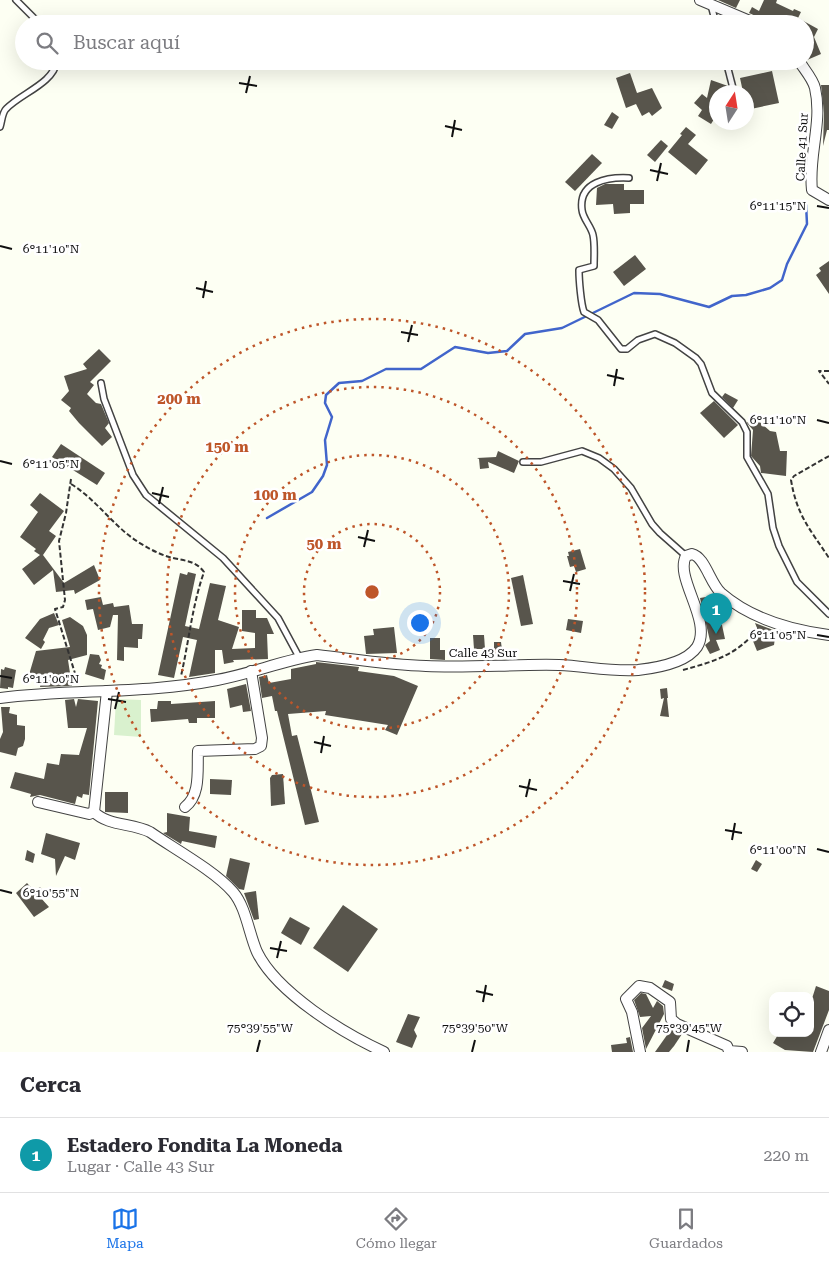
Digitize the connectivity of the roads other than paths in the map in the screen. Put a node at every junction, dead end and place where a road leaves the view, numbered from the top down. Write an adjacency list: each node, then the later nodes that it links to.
1 (16, 0): 4 (lane)
2 (700, 0): 3 (street)
3 (711, 5): 5 (lane); 6 (street)
4 (31, 15)
5 (714, 15)
6 (735, 15)
7 (55, 70): 11 (lane)
8 (728, 70): 10 (lane)
9 (805, 70): 13 (street, Calle 41 Sur)
10 (732, 85)
11 (0, 127)
12 (629, 178): 17 (lane)
13 (829, 200)
14 (101, 383): 19 (lane)
15 (523, 462): 16 (lane)
16 (686, 556): 18 (street); 19 (street, Calle 43 Sur)
17 (829, 614)
18 (829, 635)
19 (299, 657): 20 (street, Calle 43 Sur)
20 (251, 671): 21 (street, Calle 43 Sur); 24 (street)
21 (107, 691): 22 (street, Calle 43 Sur); 25 (street)
22 (0, 698)
23 (38, 802): 25 (street)
24 (185, 807)
25 (94, 812): 27 (street)
26 (829, 1030): 30 (street)
27 (384, 1052)
28 (640, 1052): 29 (street)
29 (742, 1052)
30 (821, 1052)

